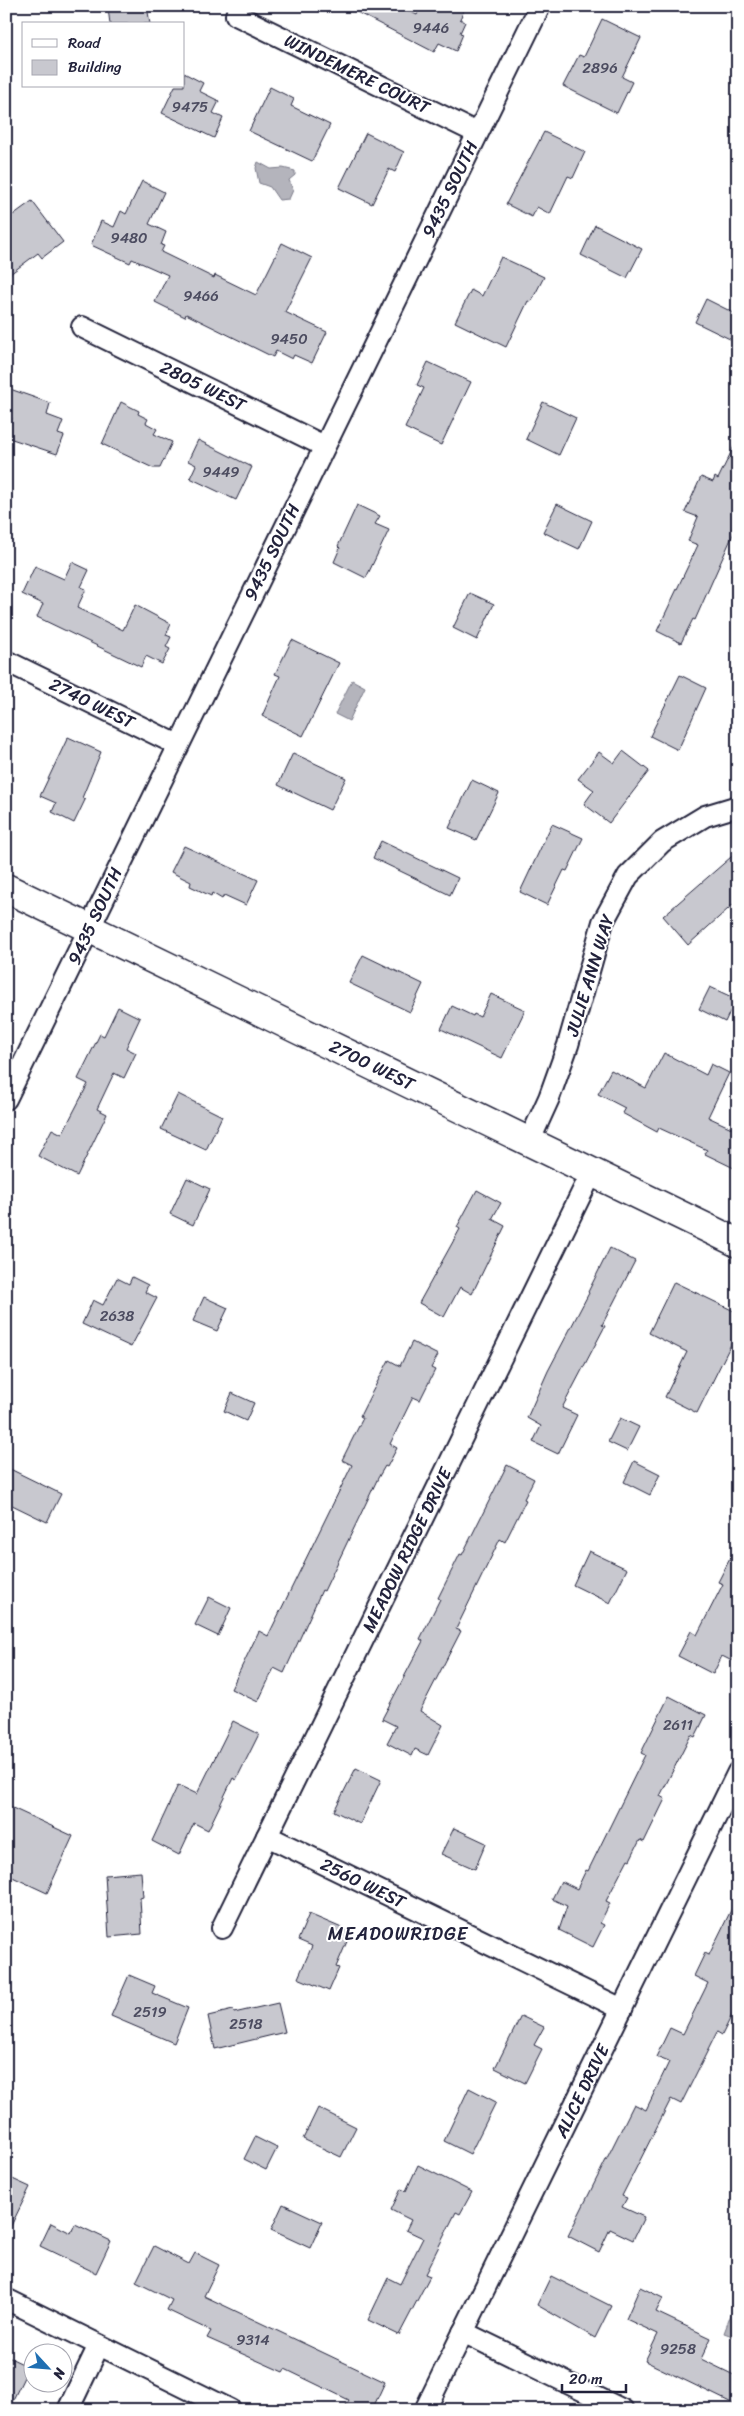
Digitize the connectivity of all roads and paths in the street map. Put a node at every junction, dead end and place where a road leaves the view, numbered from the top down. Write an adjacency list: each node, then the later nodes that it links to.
1 (540, 6): 3 (street, 9435 SOUTH)
2 (236, 14): 3 (street, WINDEMERE COURT)
3 (478, 133): 5 (street, 9435 SOUTH)
4 (82, 327): 5 (street, 2805 WEST)
5 (324, 446): 7 (street, 9435 SOUTH)
6 (6, 661): 7 (street, 2740 WEST)
7 (178, 745): 10 (street, 9435 SOUTH)
8 (738, 806): 12 (street, JULIE ANN WAY)
9 (6, 888): 10 (main road, 2700 WEST)
10 (88, 928): 11 (street, 9435 SOUTH); 12 (main road, 2700 WEST)
11 (6, 1099)
12 (529, 1142): 13 (main road, 2700 WEST)
13 (592, 1172): 14 (main road, 2700 WEST); 16 (street, MEADOW RIDGE DRIVE)
14 (738, 1243)
15 (738, 1772): 18 (street, ALICE DRIVE)
16 (267, 1836): 17 (street, MEADOW RIDGE DRIVE); 18 (street, 2560 WEST)
17 (222, 1928)
18 (622, 2009): 20 (street, ALICE DRIVE)
19 (6, 2298): 21 (street)
20 (463, 2332): 24 (street, ALICE DRIVE); 25 (street)
21 (99, 2345): 22 (street); 23 (street)
22 (68, 2410)
23 (231, 2410)
24 (425, 2410)
25 (624, 2410)

